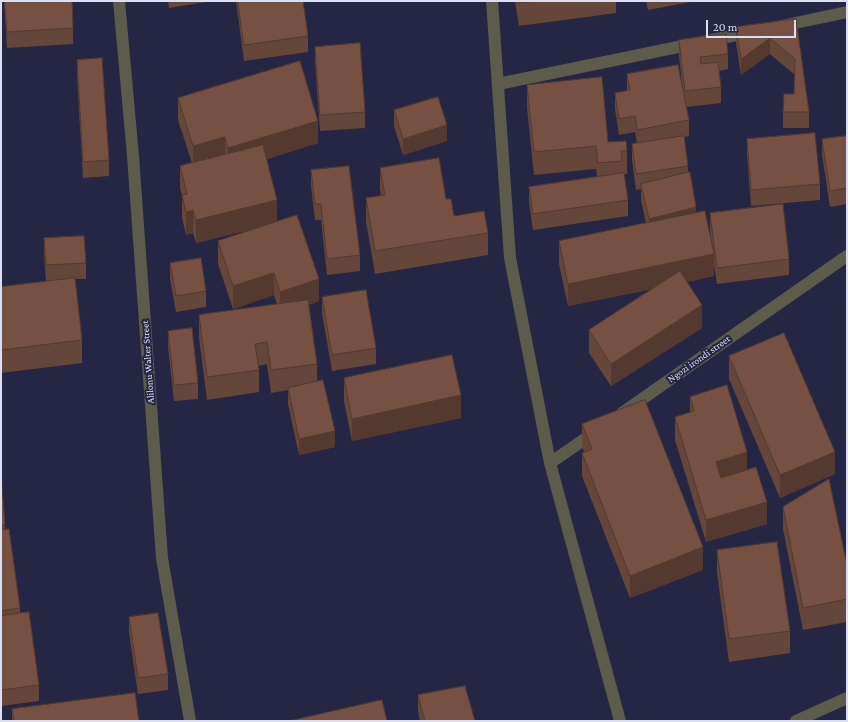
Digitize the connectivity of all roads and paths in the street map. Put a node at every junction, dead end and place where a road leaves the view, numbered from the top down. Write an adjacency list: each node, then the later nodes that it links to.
1 (119, 1): 10 (street, Alilonu Walter Street)
2 (492, 1): 4 (street)
3 (847, 12): 4 (street)
4 (498, 84): 8 (street)
5 (847, 256): 6 (street, Ngozi irondi street)
6 (615, 418)
7 (602, 427): 8 (street)
8 (550, 463): 11 (street)
9 (847, 698): 12 (street)
10 (190, 721)
11 (620, 721)
12 (796, 721)

